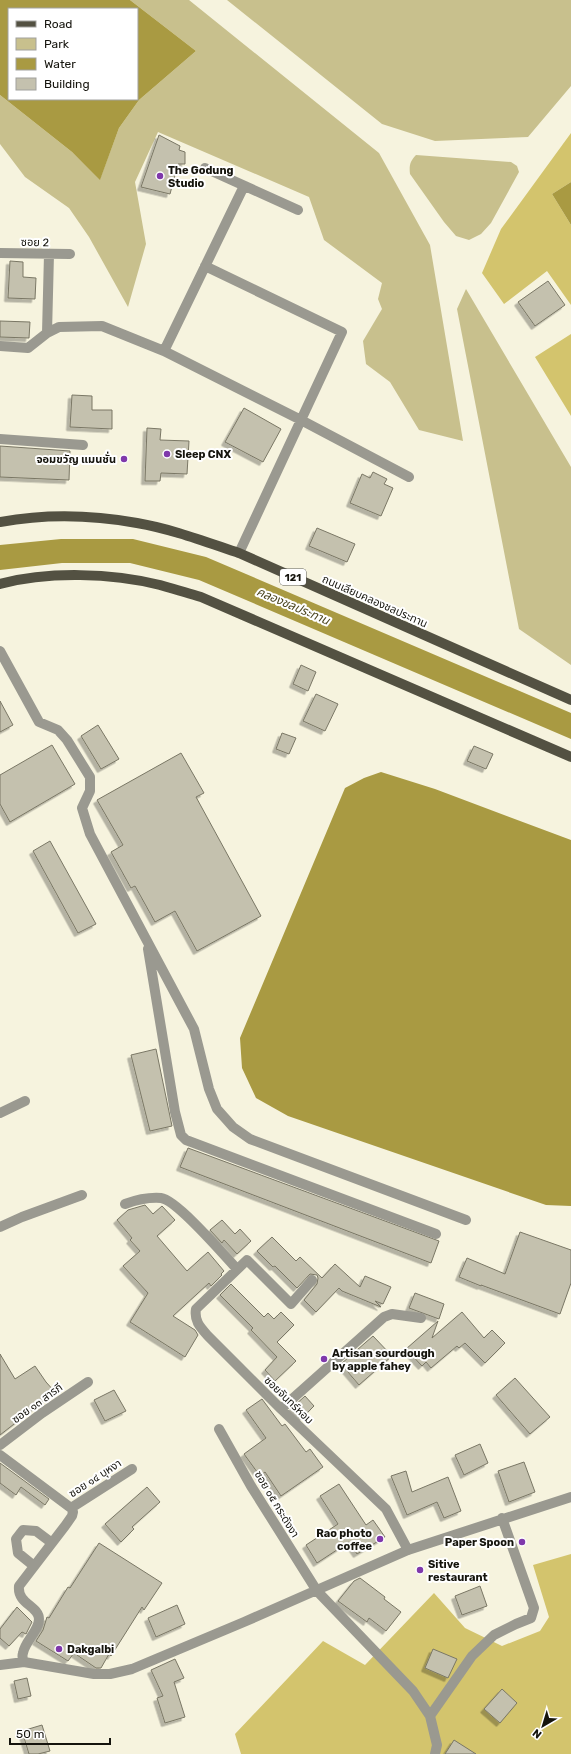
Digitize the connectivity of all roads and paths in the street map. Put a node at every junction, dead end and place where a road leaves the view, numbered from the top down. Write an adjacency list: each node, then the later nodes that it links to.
1 (205, 168): 2 (street)
2 (244, 186): 3 (street); 7 (street)
3 (298, 210)
4 (0, 253): 5 (street, ซอย 2)
5 (49, 254): 6 (street, ซอย 2); 8 (street)
6 (70, 254)
7 (205, 266): 10 (street); 11 (street)
8 (47, 333): 9 (street); 10 (street)
9 (0, 346)
10 (164, 351): 11 (street)
11 (301, 420): 14 (street); 16 (street)
12 (0, 439): 13 (street)
13 (83, 445)
14 (409, 477)
15 (0, 522): 16 (main road, ถนนเลียบคลองชลประทาน / 121)
16 (239, 553): 19 (main road, ถนนเลียบคลองชลประทาน / 121)
17 (0, 584): 20 (main road)
18 (0, 651): 21 (street)
19 (571, 700)
20 (571, 756)
21 (146, 939): 26 (street); 28 (street)
22 (25, 1101): 23 (street)
23 (0, 1113)
24 (82, 1195): 27 (street)
25 (125, 1204): 29 (street)
26 (466, 1220)
27 (0, 1227)
28 (436, 1234)
29 (236, 1268): 30 (street); 33 (street, ซอยจันทร์หอม)
30 (312, 1280)
31 (421, 1318): 33 (street)
32 (88, 1382): 35 (street, ซอย ๑๓ สารภี)
33 (281, 1409): 42 (street, ซอยจันทร์หอม)
34 (219, 1428): 44 (street, ซอย ๐๕ กระดังงา)
35 (0, 1445)
36 (0, 1455): 39 (street)
37 (132, 1469): 39 (street, ซอย ๑๔ บุหงา)
38 (571, 1497): 40 (street)
39 (71, 1508): 41 (street)
40 (502, 1518): 42 (street); 47 (street)
41 (52, 1543): 43 (street); 43 (street)
42 (408, 1550): 44 (street)
43 (34, 1566): 45 (street)
44 (317, 1591): 45 (street); 47 (street, ซอย ๐๕ กระดังงา)
45 (24, 1662): 46 (street)
46 (0, 1665)
47 (430, 1716): 48 (street)
48 (435, 1754)

